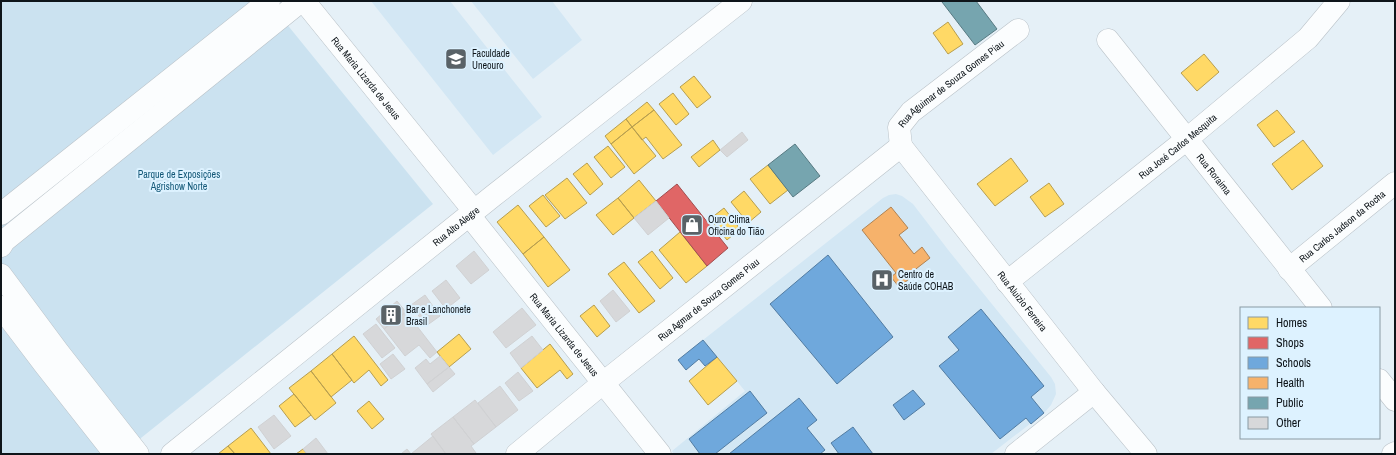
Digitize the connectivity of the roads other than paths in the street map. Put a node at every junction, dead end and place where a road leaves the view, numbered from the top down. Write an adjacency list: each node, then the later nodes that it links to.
1 (269, 1): 12 (street)
2 (301, 1): 13 (street)
3 (304, 1): 11 (street, Rua Maria Lizarda de Jesus)
4 (741, 1): 11 (street, Rua Alto Alegre)
5 (1339, 1): 8 (street, Rua José Carlos Mesquita)
6 (1018, 30): 9 (street, Rua Aguimar de Souza Gomes Piau)
7 (1108, 40): 8 (street, Rua Roraima)
8 (1187, 139): 14 (street, Rua Roraima); 16 (street, Rua José Carlos Mesquita)
9 (901, 146): 16 (street, Rua Aluizio Ferreira); 21 (street, Rua Agmar de Souza Gomes Piau)
10 (1395, 183): 14 (street, Rua Carlos Jadson da Rocha)
11 (472, 213): 21 (street, Rua Maria Lizarda de Jesus); 26 (street, Rua Alto Alegre)
12 (1, 214)
13 (1, 246)
14 (1289, 269): 18 (street, Rua Roraima)
15 (1, 275): 19 (street)
16 (1007, 282): 22 (street, Rua Aluizio Ferreira)
17 (1, 307): 19 (street)
18 (1320, 307)
19 (52, 359): 24 (street); 25 (street)
20 (1380, 381): 23 (street)
21 (603, 383): 27 (street, Rua Agmar de Souza Gomes Piau); 28 (street, Rua Maria Lizarda de Jesus)
22 (1094, 392): 29 (street); 30 (street, Rua Aluizio Ferreira)
23 (1395, 400)
24 (115, 454)
25 (138, 454)
26 (172, 454)
27 (517, 454)
28 (660, 454)
29 (1016, 454)
30 (1146, 454)

